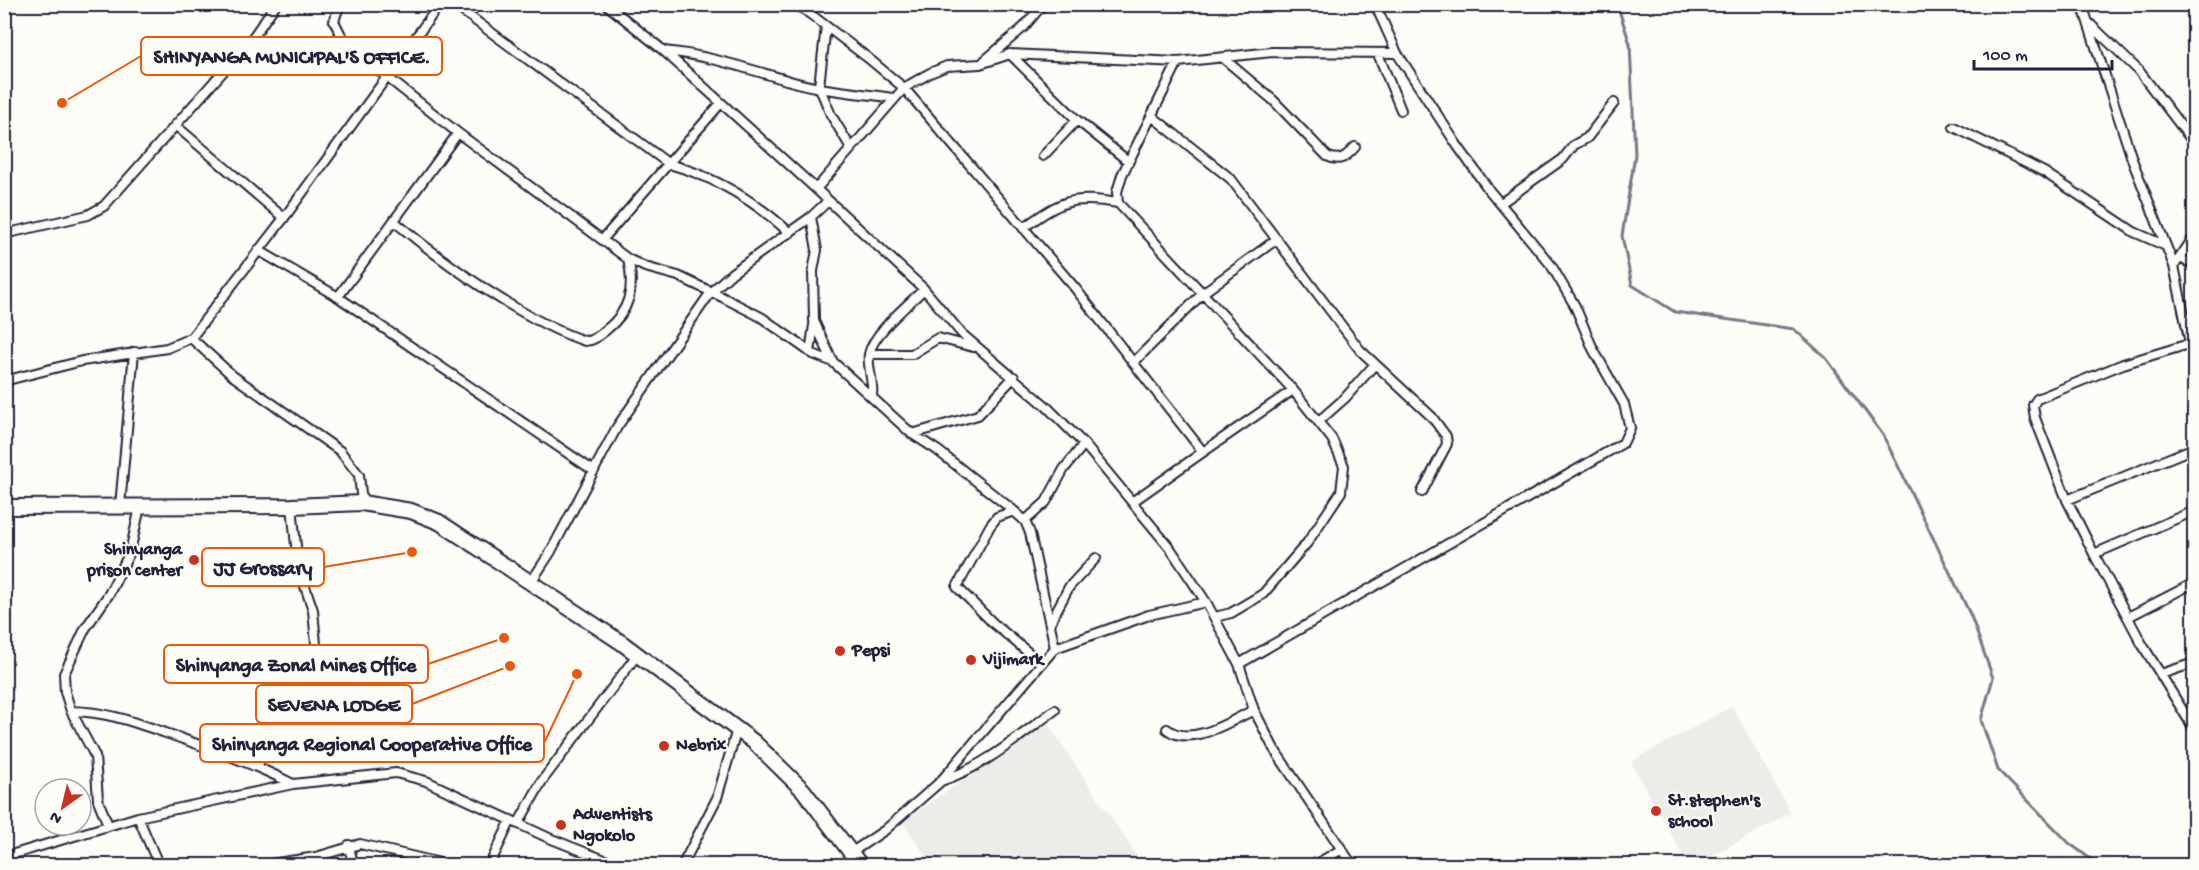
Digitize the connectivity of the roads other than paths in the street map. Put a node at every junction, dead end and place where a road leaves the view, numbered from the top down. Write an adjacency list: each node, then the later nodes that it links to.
1 (276, 4): 28 (street)
2 (340, 4): 19 (street)
3 (441, 4): 19 (street)
4 (453, 4): 36 (street)
5 (606, 4): 12 (street)
6 (797, 4): 11 (street)
7 (1043, 4): 18 (street)
8 (1375, 4): 13 (street)
9 (2082, 4): 10 (street)
10 (2088, 21): 31 (street); 50 (street)
11 (826, 26): 20 (street); 21 (street)
12 (664, 51): 20 (street); 23 (street)
13 (1397, 53): 15 (street); 40 (street)
14 (1010, 54): 17 (street); 18 (street); 27 (street)
15 (1378, 54): 16 (street); 25 (street)
16 (1223, 58): 17 (street); 32 (street)
17 (1178, 62): 26 (street)
18 (980, 63): 21 (street)
19 (387, 77): 30 (street); 41 (street)
20 (819, 86): 22 (street); 33 (street)
21 (904, 88): 22 (street); 44 (street)
22 (894, 98): 33 (street)
23 (721, 103): 36 (street); 37 (street)
24 (1614, 103): 40 (street)
25 (1401, 110)
26 (1153, 117): 35 (street); 49 (street)
27 (1077, 120): 34 (street); 35 (street)
28 (175, 125): 41 (street); 46 (street)
29 (1954, 127): 50 (street)
30 (458, 133): 43 (street); 48 (street)
31 (2194, 140)
32 (1355, 147)
33 (851, 148): 37 (street)
34 (1043, 156)
35 (1128, 160): 39 (street)
36 (669, 164): 45 (street); 48 (street)
37 (816, 189): 38 (street)
38 (828, 201): 42 (street); 56 (street)
39 (1118, 203): 44 (street); 58 (street)
40 (1501, 203): 104 (street)
41 (284, 218): 51 (street)
42 (812, 218): 45 (street); 60 (street)
43 (395, 222): 53 (street); 59 (street)
44 (1023, 228): 67 (street)
45 (790, 233): 57 (street)
46 (4, 234)
47 (2194, 237): 52 (street)
48 (603, 239): 53 (street)
49 (1277, 239): 58 (street); 70 (street)
50 (2166, 246): 55 (street)
51 (258, 250): 59 (street); 61 (street)
52 (2180, 258): 54 (street); 55 (street)
53 (628, 259): 57 (street)
54 (2194, 265)
55 (2174, 266): 62 (street)
56 (924, 289): 63 (street); 66 (street)
57 (711, 292): 65 (street); 80 (street)
58 (1204, 292): 67 (street); 73 (street)
59 (338, 297): 80 (street)
60 (814, 325): 65 (street); 68 (street)
61 (190, 338): 64 (street); 84 (street)
62 (2189, 344): 69 (street); 82 (street)
63 (980, 350): 66 (street); 71 (street)
64 (134, 352): 72 (street); 85 (street)
65 (810, 352): 68 (street)
66 (869, 354): 74 (street)
67 (1134, 361): 79 (street)
68 (833, 362): 74 (street)
69 (2194, 363)
70 (1375, 364): 75 (street); 81 (street)
71 (1014, 377): 76 (street); 77 (street)
72 (4, 381)
73 (1293, 390): 75 (street); 79 (street)
74 (872, 396): 76 (street)
75 (1319, 421): 98 (street)
76 (912, 434): 90 (street)
77 (1084, 444): 83 (street); 91 (street)
78 (2194, 448): 82 (street)
79 (1203, 452): 83 (street)
80 (594, 471): 94 (street)
81 (1422, 492)
82 (2067, 500): 92 (street)
83 (1132, 502): 96 (street)
84 (362, 503): 86 (highway); 94 (highway)
85 (120, 506): 87 (highway); 88 (highway)
86 (292, 506): 88 (highway); 112 (street)
87 (4, 507)
88 (140, 507): 108 (street)
89 (2194, 511): 92 (street)
90 (1014, 512): 91 (street); 102 (street)
91 (1025, 522): 99 (street)
92 (2094, 554): 97 (street)
93 (1096, 558): 99 (street)
94 (531, 582): 101 (highway)
95 (2194, 583): 97 (street)
96 (1206, 602): 98 (street); 100 (street)
97 (2128, 617): 105 (street)
98 (1215, 618): 104 (street)
99 (1051, 621): 100 (street)
100 (1055, 648): 102 (street)
101 (637, 655): 109 (highway); 116 (street)
102 (1041, 663): 113 (street)
103 (2194, 663): 105 (street)
104 (1239, 664): 107 (street)
105 (2161, 674): 111 (street)
106 (1055, 710): 113 (street)
107 (1254, 710): 110 (street); 119 (street)
108 (71, 711): 112 (street); 117 (street)
109 (737, 729): 120 (highway); 128 (street)
110 (1167, 729)
111 (2194, 729)
112 (257, 765): 114 (street)
113 (940, 782): 120 (street)
114 (293, 784): 115 (street); 116 (street)
115 (138, 817): 117 (street); 122 (street)
116 (514, 822): 126 (street); 127 (street)
117 (108, 825): 121 (street)
118 (349, 845): 123 (street); 124 (street); 125 (street)
119 (1342, 849): 130 (street); 131 (street)
120 (852, 852): 129 (highway)
121 (4, 856)
122 (159, 866)
123 (257, 866)
124 (352, 866)
125 (453, 866)
126 (489, 866)
127 (620, 866)
128 (682, 866)
129 (861, 866)
130 (1313, 866)
131 (1353, 866)

